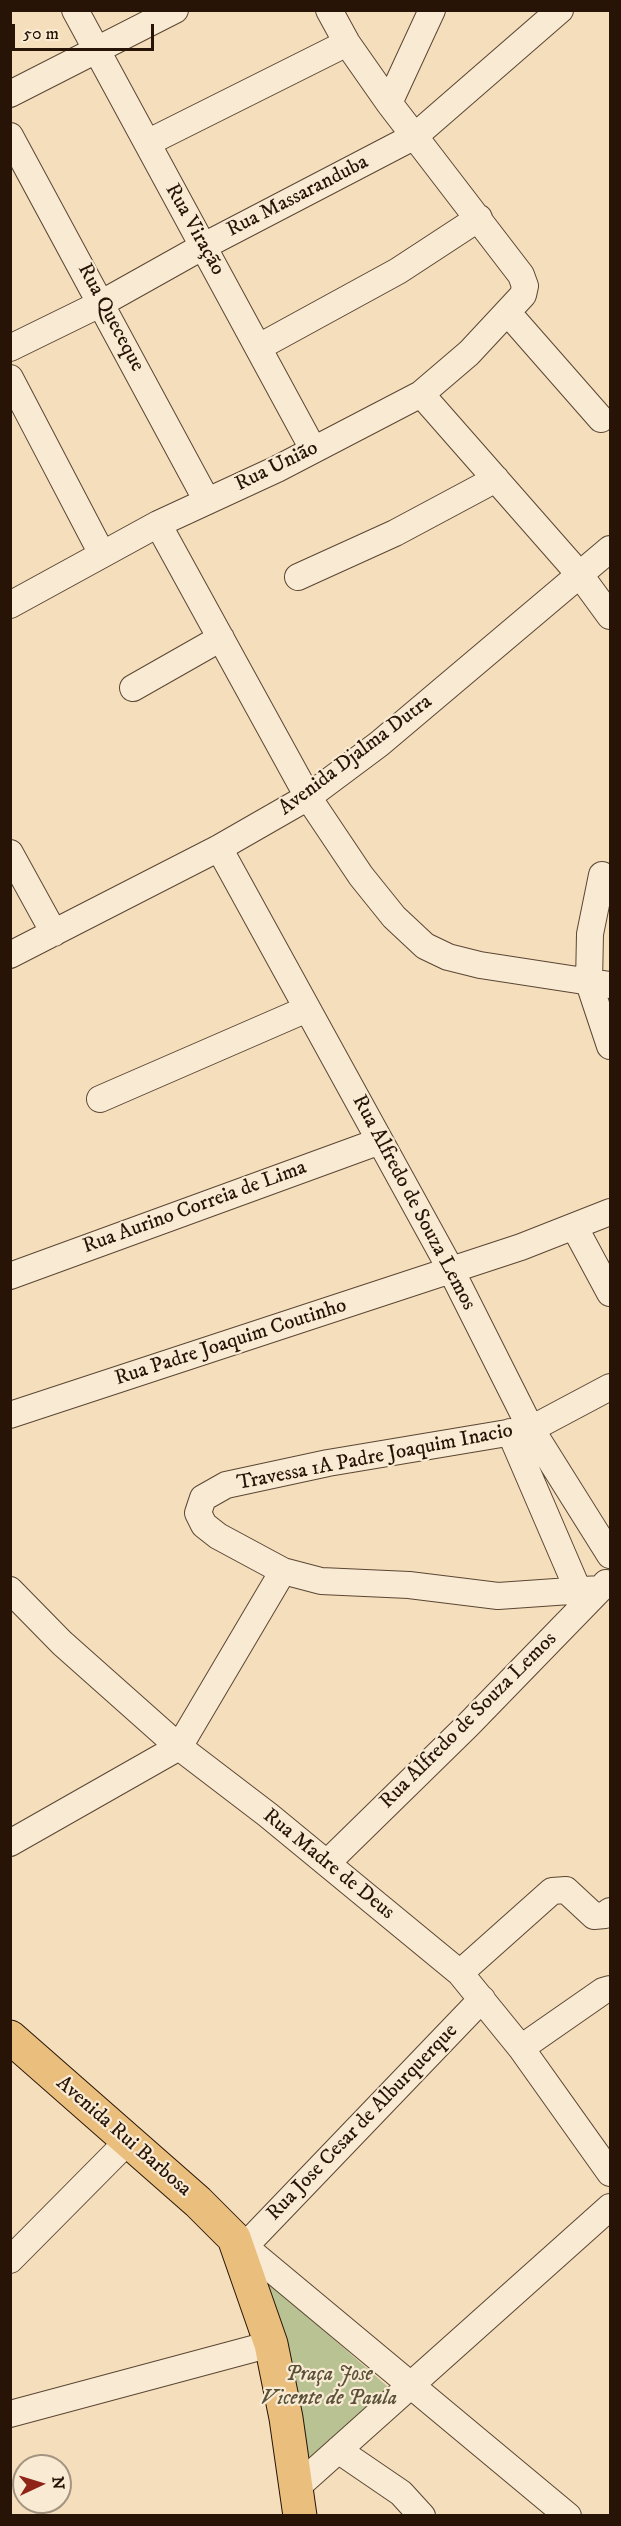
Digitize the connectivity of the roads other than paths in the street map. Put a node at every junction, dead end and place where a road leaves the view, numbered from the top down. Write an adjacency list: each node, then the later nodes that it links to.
1 (75, 10): 7 (street, Rua Viração)
2 (175, 10): 7 (street)
3 (329, 10): 6 (street)
4 (432, 10): 9 (street)
5 (560, 10): 11 (street, Rua Massaranduba)
6 (347, 44): 9 (street); 12 (street)
7 (97, 51): 8 (street); 12 (street, Rua Viração)
8 (10, 94)
9 (389, 103): 11 (street)
10 (10, 136): 15 (street, Rua Queceque)
11 (415, 136): 13 (street); 14 (street, Rua Massaranduba)
12 (147, 143): 14 (street, Rua Viração)
13 (479, 218): 16 (street); 17 (street)
14 (202, 247): 15 (street, Rua Massaranduba); 17 (street, Rua Viração)
15 (102, 303): 18 (street, Rua Massaranduba); 24 (street, Rua Queceque)
16 (515, 306): 20 (street, Rua União); 21 (street)
17 (259, 347): 22 (street, Rua Viração)
18 (10, 348)
19 (10, 378): 27 (street)
20 (421, 394): 22 (street, Rua União); 23 (street)
21 (602, 419)
22 (313, 449): 24 (street, Rua União)
23 (496, 479): 28 (street); 29 (street)
24 (207, 501): 25 (street, Rua União)
25 (158, 524): 27 (street, Rua União); 32 (street)
26 (610, 549): 28 (street, Avenida Djalma Dutra)
27 (102, 554): 30 (street, Rua União)
28 (580, 575): 31 (street); 34 (street, Avenida Djalma Dutra)
29 (298, 577)
30 (10, 605)
31 (610, 616)
32 (221, 638): 33 (street); 34 (street)
33 (133, 688)
34 (308, 796): 35 (street, Avenida Djalma Dutra); 40 (street)
35 (219, 848): 38 (street, Avenida Djalma Dutra); 41 (street, Rua Alfredo de Souza Lemos)
36 (10, 853): 38 (street)
37 (602, 875): 40 (street)
38 (54, 933): 39 (street, Avenida Djalma Dutra)
39 (10, 956)
40 (600, 984): 42 (street)
41 (307, 1009): 43 (street); 44 (street, Rua Alfredo de Souza Lemos)
42 (610, 1046)
43 (100, 1099)
44 (380, 1141): 47 (street, Rua Alfredo de Souza Lemos); 48 (street, Rua Aurino Correia de Lima)
45 (610, 1212): 46 (street, Rua Padre Joaquim Coutinho)
46 (575, 1228): 47 (street, Rua Padre Joaquim Coutinho); 49 (street)
47 (451, 1270): 51 (street, Rua Padre Joaquim Coutinho); 52 (street, Rua Alfredo de Souza Lemos)
48 (10, 1276)
49 (610, 1293)
50 (610, 1387): 52 (street, Travessa 1A Padre Joaquim Inacio)
51 (10, 1415)
52 (521, 1430): 53 (street, Rua Alfredo de Souza Lemos); 54 (street, Travessa 1A Padre Joaquim Inacio); 55 (street)
53 (610, 1555)
54 (283, 1571): 55 (street); 57 (street)
55 (596, 1586): 59 (street, Rua Alfredo de Souza Lemos)
56 (10, 1590): 57 (street, Rua Madre de Deus)
57 (179, 1748): 58 (street); 59 (street, Rua Madre de Deus)
58 (10, 1843)
59 (327, 1863): 61 (street, Rua Madre de Deus)
60 (610, 1911): 61 (street)
61 (460, 1973): 63 (street, Rua Madre de Deus)
62 (610, 1989): 65 (street)
63 (482, 1999): 65 (street, Rua Madre de Deus); 69 (street, Rua Jose Cesar de Alburquerque)
64 (10, 2037): 66 (main road, Avenida Rui Barbosa)
65 (521, 2048): 67 (street, Rua Madre de Deus)
66 (128, 2141): 69 (main road, Avenida Rui Barbosa); 70 (street)
67 (610, 2174)
68 (610, 2207): 72 (street)
69 (239, 2242): 71 (main road); 72 (street)
70 (10, 2260)
71 (271, 2344): 73 (street); 75 (main road)
72 (412, 2383): 74 (street); 77 (street)
73 (10, 2415)
74 (338, 2450): 75 (street); 76 (street)
75 (299, 2501)
76 (422, 2516)
77 (568, 2516)

